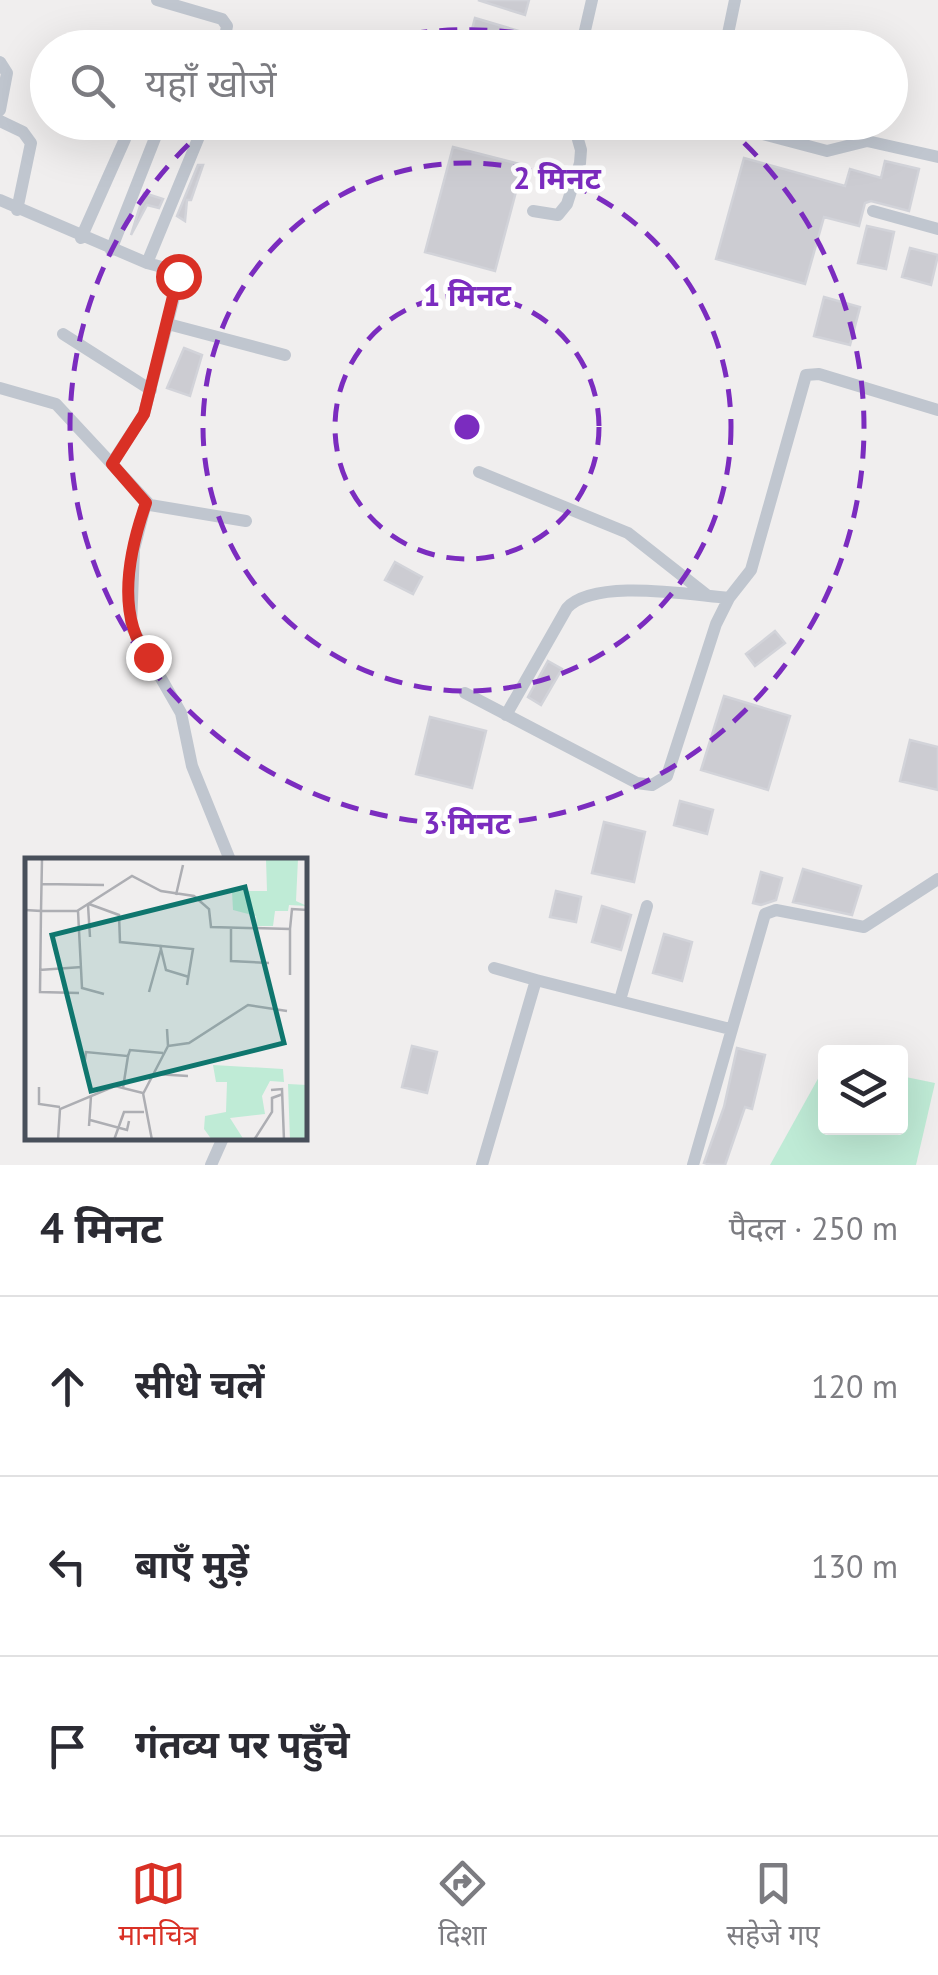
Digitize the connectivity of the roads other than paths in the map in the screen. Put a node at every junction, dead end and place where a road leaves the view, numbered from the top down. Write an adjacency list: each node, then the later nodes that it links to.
1 (157, 0): 4 (street)
2 (592, 0): 5 (street)
3 (735, 0): 6 (street)
4 (226, 30)
5 (585, 30)
6 (729, 30)
7 (0, 62): 8 (street)
8 (0, 108)
9 (0, 121): 17 (street)
10 (126, 140): 21 (street)
11 (154, 140): 22 (street)
12 (198, 140): 23 (street)
13 (578, 140): 18 (street)
14 (785, 140): 15 (street)
15 (938, 156)
16 (0, 200): 17 (street)
17 (17, 210): 21 (street)
18 (533, 211)
19 (874, 211): 20 (street)
20 (938, 228)
21 (82, 238): 22 (street)
22 (111, 250): 23 (street)
23 (147, 263): 24 (street)
24 (168, 324): 26 (street); 27 (street)
25 (63, 334): 27 (street)
26 (286, 355)
27 (151, 390): 30 (street)
28 (1, 392): 30 (street)
29 (938, 410): 35 (street)
30 (112, 464): 32 (street)
31 (480, 472): 34 (street)
32 (146, 503): 33 (street); 38 (street)
33 (246, 522)
34 (709, 596): 35 (street); 37 (street)
35 (728, 598): 37 (street)
36 (465, 694): 37 (street)
37 (506, 716)
38 (229, 858)
39 (938, 879): 44 (street)
40 (647, 906): 43 (street)
41 (494, 968): 42 (street)
42 (536, 980): 43 (street); 47 (street)
43 (620, 1000): 44 (street)
44 (730, 1028): 48 (street)
45 (221, 1140): 46 (street)
46 (211, 1165)
47 (482, 1165)
48 (693, 1165)

